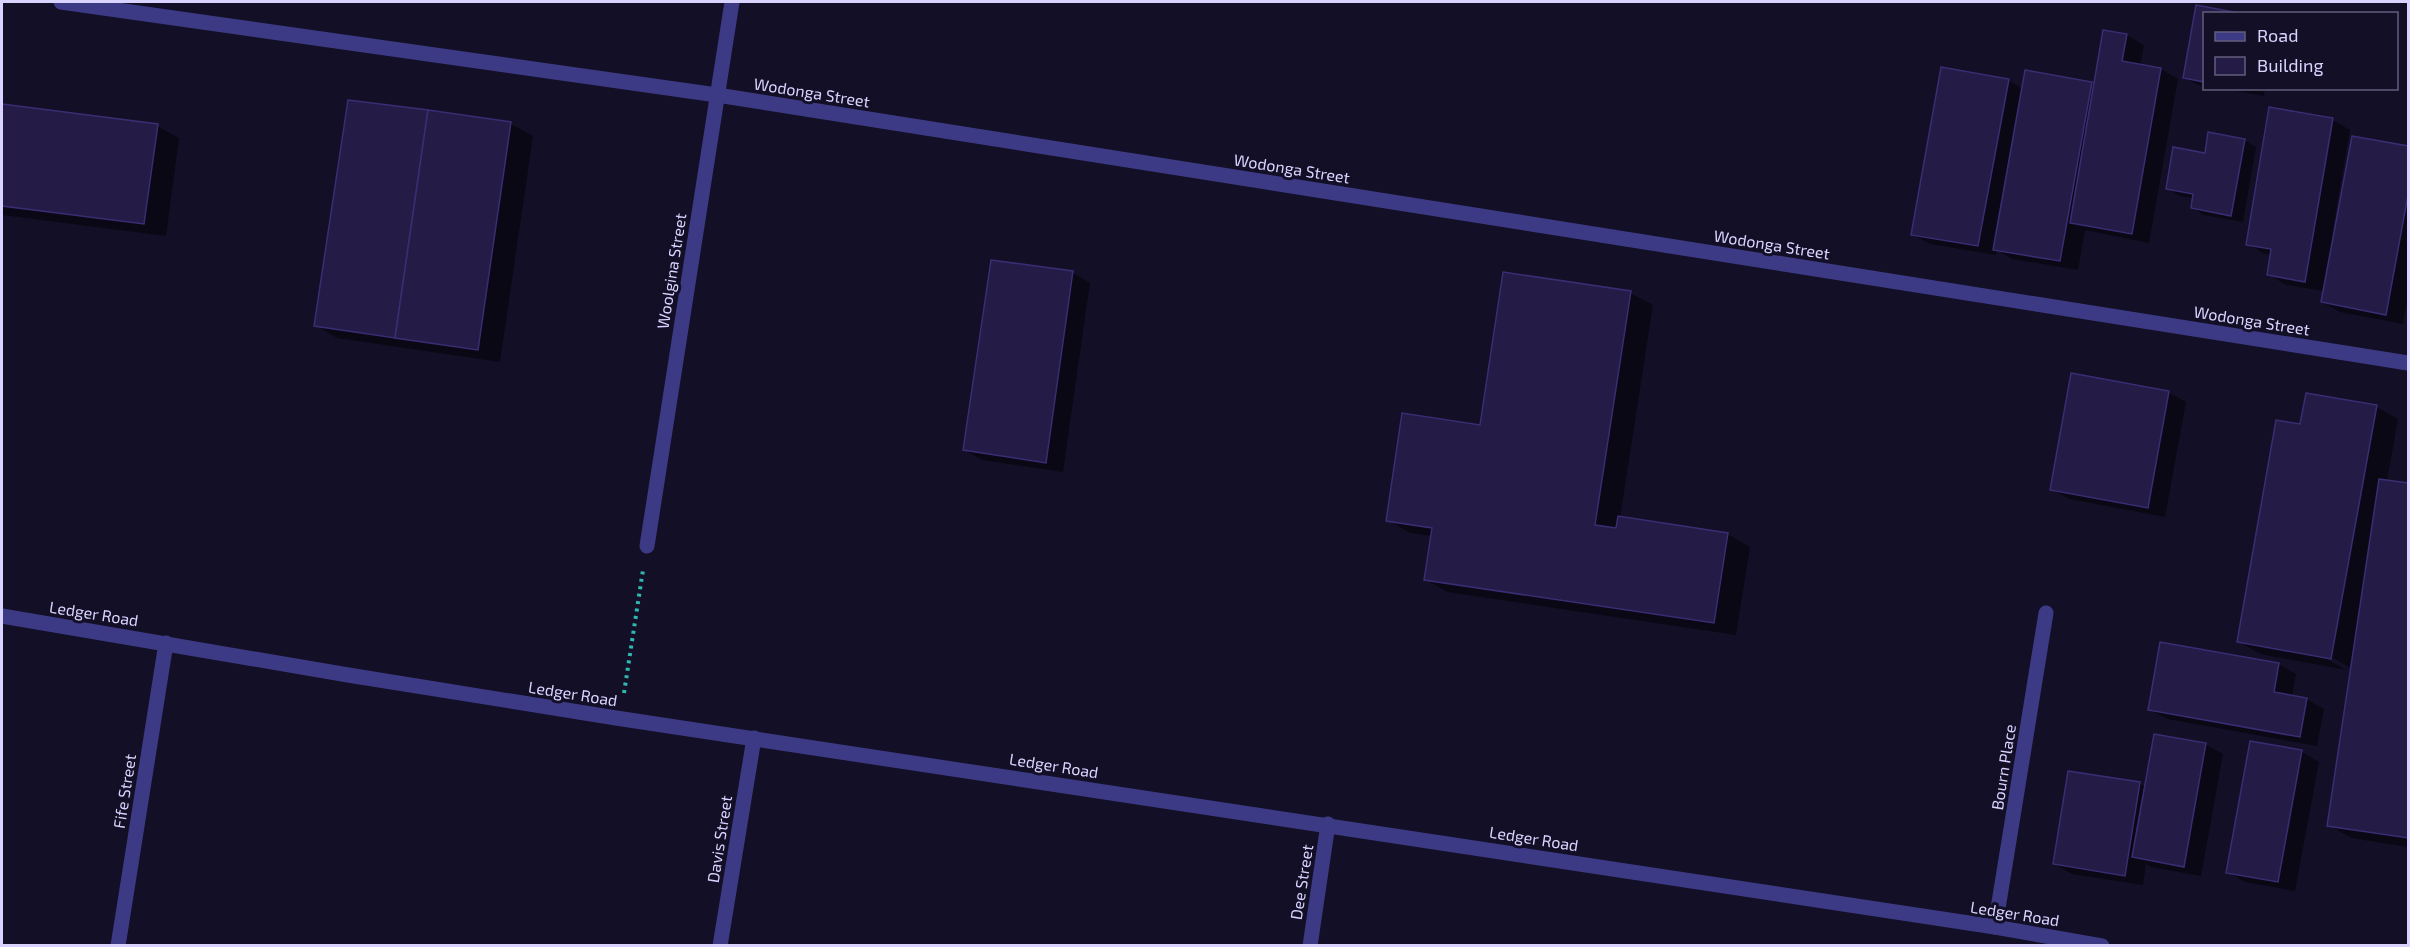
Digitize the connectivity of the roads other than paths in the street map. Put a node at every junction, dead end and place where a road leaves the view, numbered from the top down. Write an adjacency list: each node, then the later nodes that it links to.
1 (61, 2): 3 (street, Wodonga Street)
2 (732, 2): 3 (street, Woolgina Street)
3 (717, 95): 4 (street, Wodonga Street); 5 (street, Woolgina Street)
4 (2409, 363)
5 (648, 543)
6 (2046, 613): 11 (street, Bourn Place)
7 (2, 616): 8 (street, Ledger Road)
8 (166, 643): 9 (street, Ledger Road); 12 (street, Fife Street)
9 (754, 738): 10 (street, Ledger Road); 13 (street, Davis Street)
10 (1328, 824): 11 (street, Ledger Road); 14 (street, Dee Street)
11 (1995, 927): 15 (street, Ledger Road)
12 (118, 945)
13 (720, 945)
14 (1310, 945)
15 (2102, 945)

